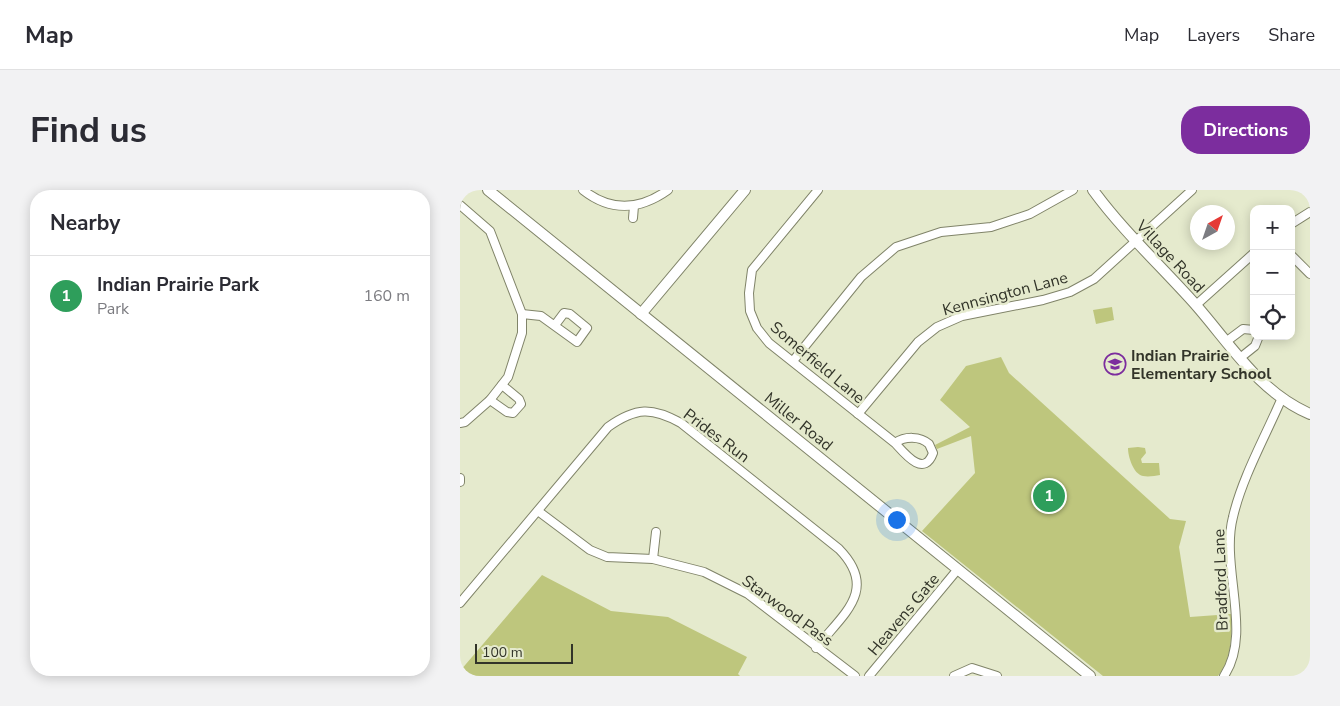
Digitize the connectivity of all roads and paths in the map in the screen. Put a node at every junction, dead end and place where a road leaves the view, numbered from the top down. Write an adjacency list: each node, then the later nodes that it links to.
1 (488, 190): 20 (street, Miller Road)
2 (583, 190): 10 (street)
3 (668, 190): 10 (street)
4 (745, 190): 20 (street)
5 (818, 190): 26 (street, Somerfield Lane)
6 (1073, 190): 26 (street)
7 (1093, 190): 14 (street, Village Road)
8 (1192, 190): 14 (street, Kennsington Lane)
9 (460, 205): 19 (street)
10 (634, 206): 12 (street)
11 (1310, 212): 13 (street)
12 (633, 218)
13 (1295, 221)
14 (1137, 241): 18 (street, Village Road); 30 (street, Kennsington Lane)
15 (1250, 256): 18 (street)
16 (1295, 259): 17 (street)
17 (1310, 274)
18 (1196, 305): 24 (street, Village Road)
19 (522, 314): 21 (street); 27 (street)
20 (641, 314): 37 (street, Miller Road)
21 (555, 324)
22 (1250, 330): 24 (street)
23 (1257, 340): 25 (street)
24 (1227, 341): 25 (street, Village Road)
25 (1240, 358): 29 (street, Village Road)
26 (793, 361): 30 (street, Somerfield Lane)
27 (502, 384): 28 (street); 28 (street)
28 (490, 400): 32 (street)
29 (1281, 400): 31 (street, Village Road); 45 (street, Bradford Lane)
30 (858, 414): 33 (street, Somerfield Lane)
31 (1310, 414)
32 (460, 423)
33 (895, 443): 33 (street, Somerfield Lane)
34 (538, 511): 36 (street, Starwood Pass); 38 (street, Prides Run); 39 (street, Prides Run)
35 (656, 532): 36 (street)
36 (652, 559): 39 (street, Starwood Pass)
37 (958, 569): 41 (street, Heavens Gate); 44 (street, Miller Road)
38 (460, 603)
39 (816, 648): 40 (street, Starwood Pass)
40 (855, 676)
41 (869, 676)
42 (954, 676): 43 (street)
43 (997, 676)
44 (1090, 676)
45 (1224, 676)

